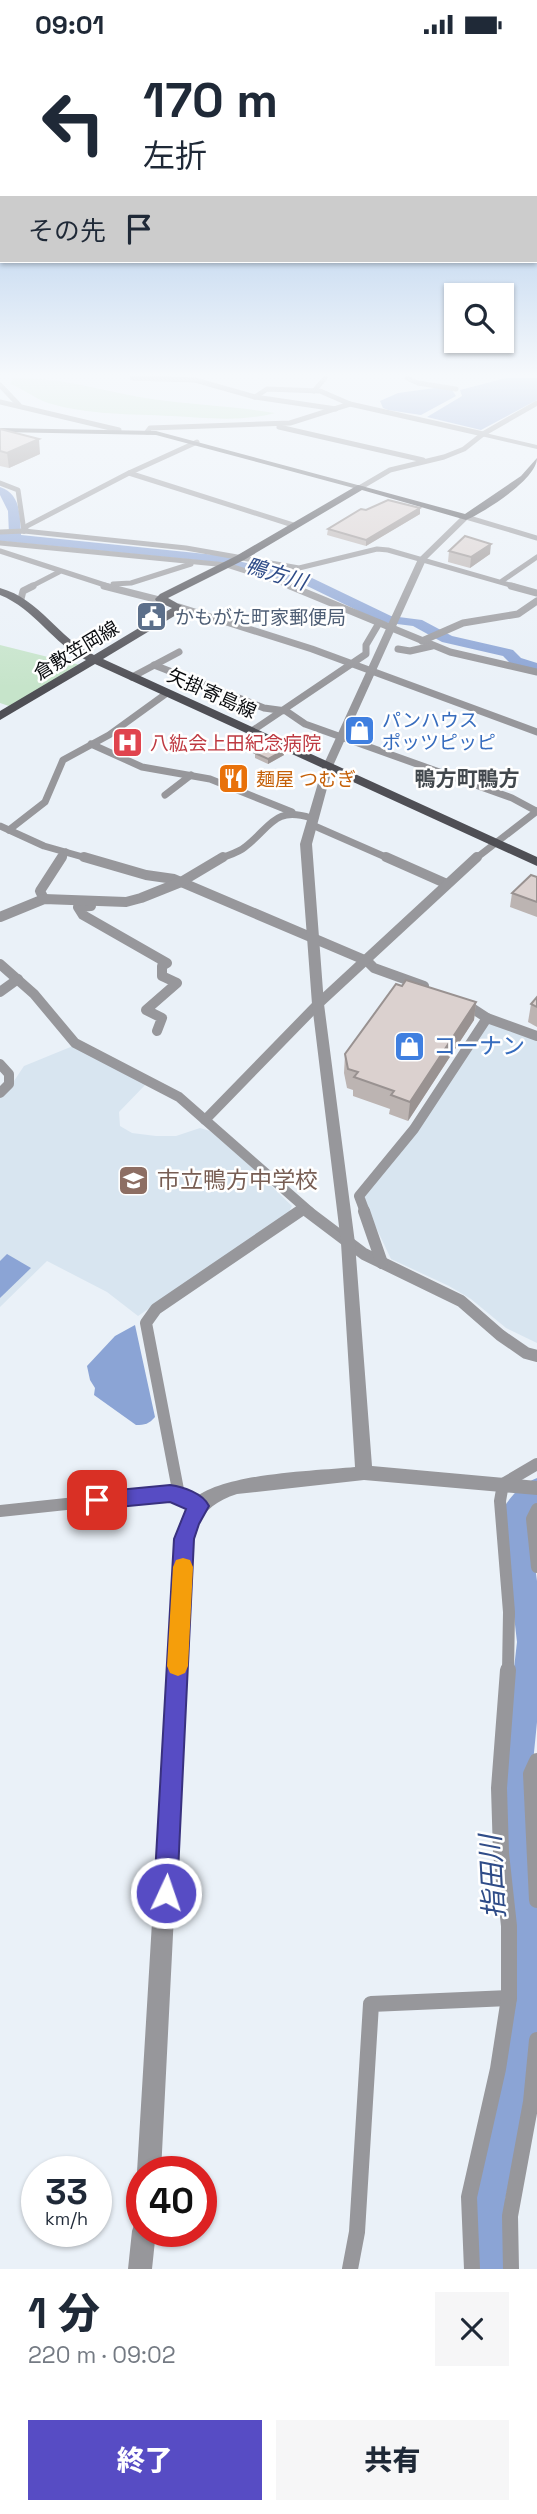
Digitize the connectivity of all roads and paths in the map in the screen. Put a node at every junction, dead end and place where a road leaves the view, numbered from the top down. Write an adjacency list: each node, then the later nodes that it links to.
1 (112, 482): 10 (street)
2 (156, 482): 9 (street)
3 (341, 482): 7 (main road)
4 (370, 482): 7 (street)
5 (519, 482): 8 (main road)
6 (0, 483): 10 (street)
7 (361, 487): 8 (main road); 9 (main road)
8 (466, 517): 12 (street); 17 (street)
9 (293, 525): 15 (main road)
10 (23, 531): 11 (street); 15 (street)
11 (3, 532)
12 (537, 538)
13 (0, 543): 18 (street)
14 (0, 551): 20 (street)
15 (241, 557): 17 (street); 19 (main road)
16 (537, 557): 21 (street)
17 (422, 559): 21 (street); 30 (street)
18 (205, 562): 19 (street); 22 (street)
19 (227, 565): 26 (main road); 29 (street)
20 (59, 572): 22 (street); 25 (street)
21 (502, 581): 24 (street)
22 (103, 585): 26 (street)
23 (0, 591): 25 (main road, 矢掛寄島線)
24 (537, 593)
25 (22, 599): 35 (main road, 矢掛寄島線)
26 (163, 601): 28 (main road)
27 (537, 601): 31 (street)
28 (179, 607): 35 (main road, 倉敷笠岡線); 36 (street)
29 (379, 623): 30 (street); 36 (street)
30 (391, 627): 31 (street); 38 (street)
31 (422, 641): 32 (street)
32 (432, 646): 33 (street); 39 (street)
33 (398, 649)
34 (178, 652): 37 (street)
35 (94, 660): 40 (main road, 矢掛寄島線); 43 (main road, 倉敷笠岡線)
36 (351, 664): 38 (street); 42 (street)
37 (153, 665): 40 (street); 42 (street)
38 (371, 670): 45 (street); 46 (street)
39 (537, 672)
40 (132, 677): 41 (main road, 矢掛寄島線)
41 (167, 693): 44 (main road, 矢掛寄島線); 47 (street)
42 (283, 710): 44 (street); 46 (street)
43 (0, 716)
44 (252, 731): 48 (main road, 矢掛寄島線)
45 (537, 732)
46 (341, 736): 48 (street); 51 (street)
47 (91, 744): 49 (street); 54 (street)
48 (328, 766): 53 (street); 55 (main road, 矢掛寄島線)
49 (191, 775): 50 (street); 52 (street)
50 (165, 795)
51 (537, 811): 55 (street)
52 (293, 812): 53 (street); 58 (street)
53 (310, 821): 59 (street); 63 (street)
54 (4, 828): 56 (street)
55 (494, 842): 57 (main road, 矢掛寄島線); 59 (street)
56 (66, 852): 58 (street); 60 (street)
57 (537, 862)
58 (181, 882): 61 (street); 63 (street)
59 (447, 884): 64 (street)
60 (44, 899): 61 (street); 62 (street)
61 (126, 902): 72 (street)
62 (0, 917)
63 (312, 939): 64 (street); 70 (street)
64 (367, 961): 67 (street); 70 (street)
65 (0, 964): 66 (street)
66 (18, 979): 68 (street); 76 (street)
67 (433, 989)
68 (0, 992)
69 (457, 998): 71 (street)
70 (318, 1004): 76 (street); 78 (street)
71 (487, 1018): 73 (street); 79 (street)
72 (157, 1031)
73 (537, 1036)
74 (0, 1064): 75 (street)
75 (0, 1093)
76 (205, 1121): 77 (street)
77 (304, 1208): 78 (street); 85 (street)
78 (348, 1243): 79 (street); 82 (street)
79 (382, 1263): 80 (street)
80 (537, 1356)
81 (537, 1464): 83 (street)
82 (364, 1473): 83 (street); 86 (street)
83 (503, 1485): 84 (street); 92 (street)
84 (537, 1488)
85 (179, 1495): 86 (street); 88 (street)
86 (199, 1506): 94 (street)
87 (537, 1509): 89 (street)
88 (0, 1511)
89 (537, 1567)
90 (537, 1761): 91 (street)
91 (537, 1900)
92 (509, 1998): 97 (street); 98 (street)
93 (537, 2040): 99 (street)
94 (150, 2156)
95 (142, 2247): 96 (street)
96 (140, 2269)
97 (350, 2269)
98 (472, 2269)
99 (511, 2269)

